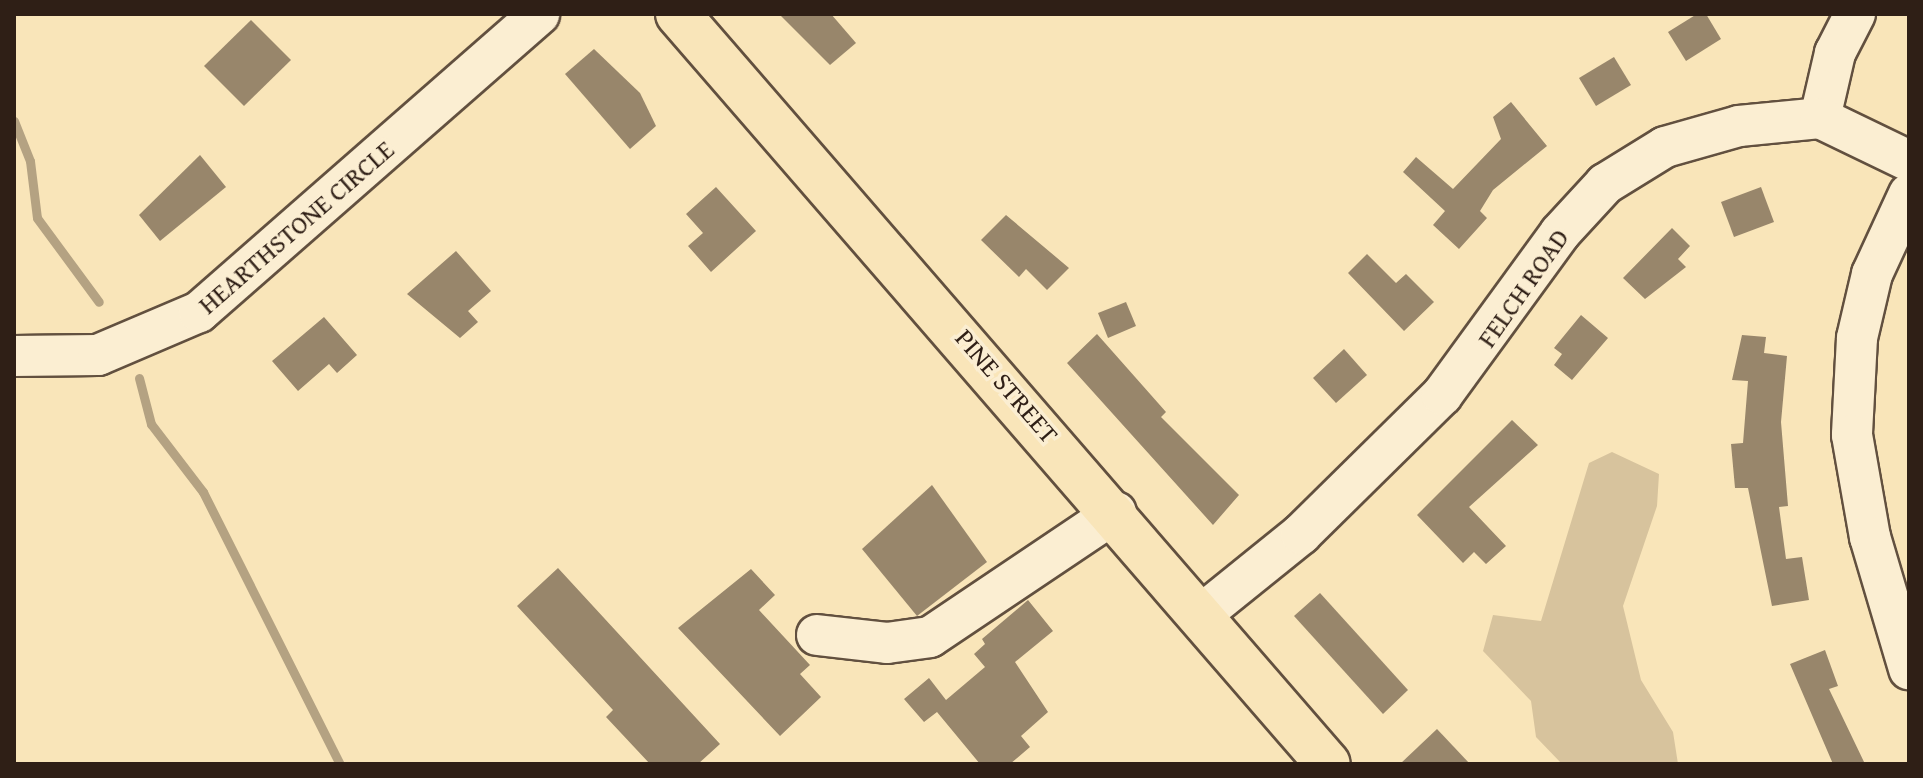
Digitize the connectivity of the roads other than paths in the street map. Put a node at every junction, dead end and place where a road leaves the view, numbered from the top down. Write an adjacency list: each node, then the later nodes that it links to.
1 (539, 14): 7 (street, HEARTHSTONE CIRCLE)
2 (678, 14): 8 (main road, PINE STREET)
3 (1855, 14): 4 (street)
4 (1820, 118): 5 (street); 9 (street, FELCH ROAD)
5 (1909, 161)
6 (1909, 194): 11 (street)
7 (14, 356)
8 (1116, 512): 9 (main road, PINE STREET); 10 (street)
9 (1202, 614): 12 (main road, PINE STREET)
10 (817, 635)
11 (1909, 669)
12 (1328, 764)

